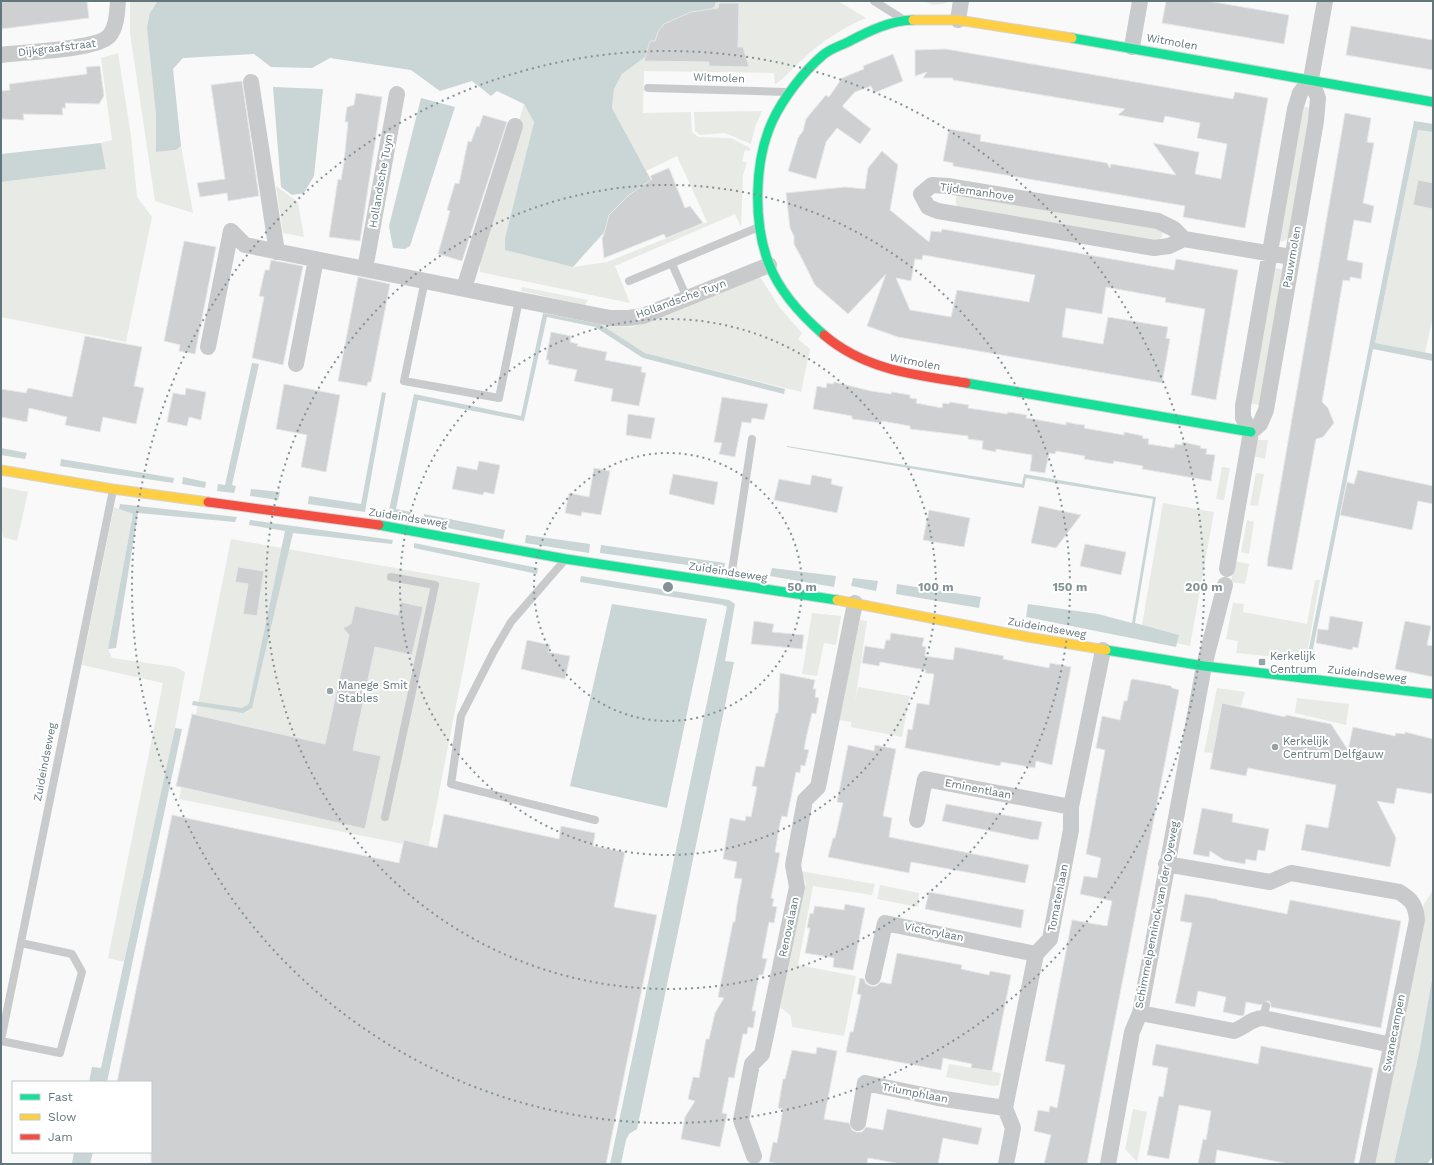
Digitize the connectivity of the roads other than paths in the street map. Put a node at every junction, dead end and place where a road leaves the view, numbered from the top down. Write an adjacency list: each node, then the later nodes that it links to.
1 (118, 1): 9 (street, Dijkgraafstraat)
2 (874, 1): 6 (lane)
3 (961, 1): 7 (street)
4 (1140, 1): 8 (street)
5 (1325, 1): 10 (street)
6 (905, 20): 7 (street, Witmolen); 13 (street, Witmolen)
7 (958, 20): 8 (street, Witmolen)
8 (1132, 47): 10 (street, Witmolen)
9 (1, 55)
10 (1311, 79): 15 (street, Witmolen); 20 (street); 21 (street, Pauwmolen)
11 (251, 82): 19 (street)
12 (648, 88): 13 (lane, Witmolen)
13 (788, 92): 17 (street, Witmolen)
14 (397, 94): 25 (street, Hollandsche Tuyn)
15 (1433, 102)
16 (515, 126): 28 (street)
17 (760, 227): 23 (lane); 24 (street, Witmolen)
18 (1184, 239): 18 (street, Tijdemanhove); 20 (street)
19 (277, 252): 22 (street, Hollandsche Tuyn); 31 (street, Hollandsche Tuyn)
20 (1269, 252): 21 (street); 33 (street)
21 (1291, 257): 33 (street, Pauwmolen)
22 (316, 259): 25 (street, Hollandsche Tuyn); 32 (street)
23 (672, 264): 27 (lane); 29 (lane)
24 (769, 265): 29 (street, Hollandsche Tuyn); 33 (street, Witmolen)
25 (365, 269): 26 (street, Hollandsche Tuyn)
26 (425, 280): 28 (street, Hollandsche Tuyn); 30 (lane)
27 (629, 281)
28 (464, 288): 30 (street, Hollandsche Tuyn)
29 (686, 298): 30 (street, Hollandsche Tuyn)
30 (519, 300)
31 (208, 347)
32 (296, 364)
33 (1251, 432): 38 (street, Pauwmolen)
34 (752, 439): 40 (lane)
35 (1, 470): 36 (street, Zuideindseweg)
36 (113, 489): 37 (street, Zuideindseweg); 51 (lane, Zuideindseweg)
37 (566, 559): 40 (street, Zuideindseweg); 48 (lane)
38 (1227, 569)
39 (391, 577): 47 (lane)
40 (730, 585): 42 (street, Zuideindseweg)
41 (1225, 585): 44 (street)
42 (855, 603): 43 (street, Zuideindseweg); 59 (street, Renovalaan)
43 (1103, 650): 44 (street, Zuideindseweg); 46 (street, Tomatenlaan)
44 (1204, 666): 45 (street, Zuideindseweg); 50 (street, Schimmelpenninck van der Oyeweg)
45 (1433, 694)
46 (1071, 807): 49 (street, Eminentlaan); 52 (street, Tomatenlaan)
47 (385, 817)
48 (595, 820)
49 (917, 820)
50 (1166, 864): 54 (street, Schimmelpenninck van der Oyeweg); 56 (street, Swanecampen)
51 (21, 943): 55 (lane, Zuideindseweg); 55 (lane)
52 (1036, 954): 53 (street, Victorylaan); 57 (street)
53 (873, 977)
54 (1140, 1013): 56 (street); 60 (street, Schimmelpenninck van der Oyeweg)
55 (1, 1041)
56 (1392, 1045): 62 (street, Swanecampen)
57 (1005, 1108): 58 (street, Triumphlaan); 61 (street)
58 (858, 1123)
59 (754, 1156)
60 (1111, 1163)
61 (1006, 1164)
62 (1367, 1164)

